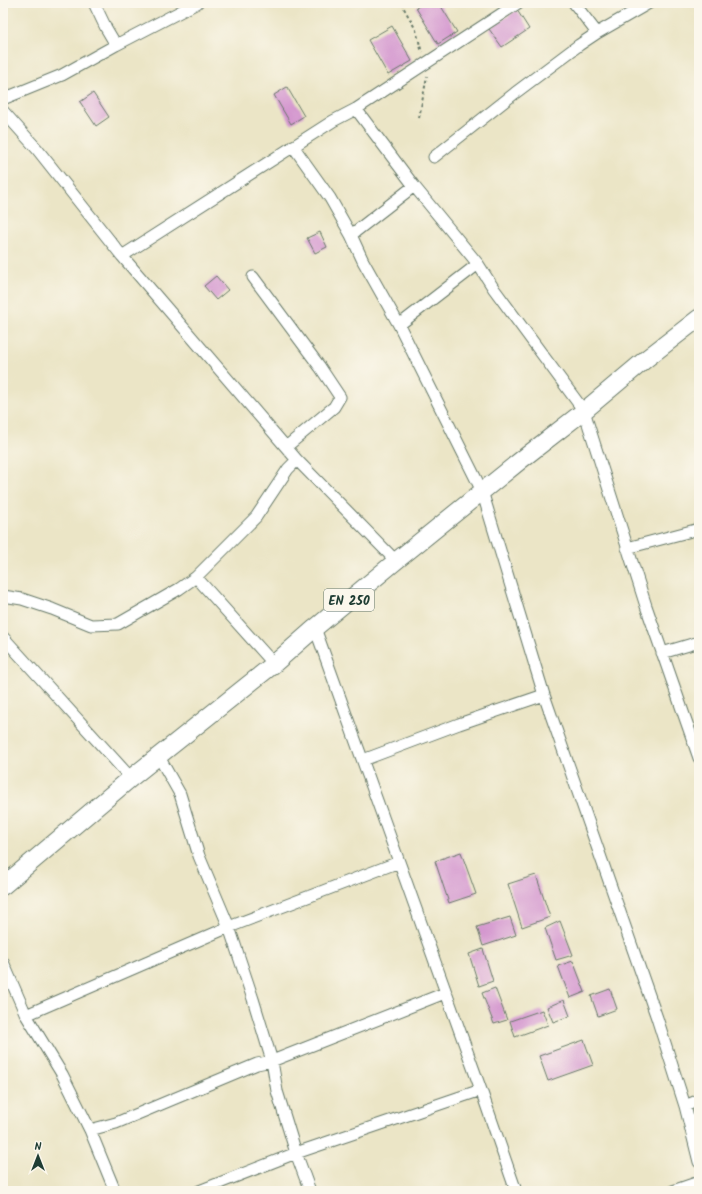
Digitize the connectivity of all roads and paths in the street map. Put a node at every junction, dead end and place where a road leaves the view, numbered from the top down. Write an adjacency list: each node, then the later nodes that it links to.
1 (94, 3): 8 (street)
2 (197, 3): 8 (street)
3 (401, 3): 9 (path)
4 (518, 3): 9 (street)
5 (574, 3): 7 (street)
6 (649, 3): 7 (street)
7 (596, 33): 15 (street)
8 (116, 45): 10 (street)
9 (430, 61): 11 (street); 13 (path)
10 (3, 99)
11 (356, 109): 14 (street); 16 (street)
12 (3, 111): 18 (street)
13 (419, 118)
14 (293, 146): 17 (street); 18 (street)
15 (434, 157)
16 (414, 186): 17 (street); 19 (street)
17 (351, 235): 22 (street)
18 (122, 256): 24 (street)
19 (478, 264): 22 (street); 23 (street)
20 (253, 277): 24 (street)
21 (699, 318): 23 (main road, EN 250)
22 (399, 325): 26 (street)
23 (584, 411): 26 (main road, EN 250); 28 (street)
24 (286, 447): 25 (street)
25 (297, 460): 29 (street); 30 (street)
26 (482, 491): 29 (main road, EN 250); 37 (street)
27 (699, 529): 28 (street)
28 (627, 548): 35 (street)
29 (396, 561): 32 (main road, EN 250)
30 (196, 577): 31 (street); 36 (street)
31 (3, 596)
32 (315, 628): 36 (main road, EN 250); 40 (street)
33 (3, 637): 41 (street)
34 (699, 642): 35 (street)
35 (662, 653): 38 (street)
36 (274, 664): 39 (main road, EN 250)
37 (544, 695): 40 (street); 51 (street)
38 (698, 753)
39 (159, 757): 41 (main road, EN 250); 44 (street)
40 (363, 760): 42 (street)
41 (131, 778): 43 (main road, EN 250)
42 (399, 862): 44 (street); 46 (street)
43 (3, 886)
44 (228, 927): 47 (street); 48 (street)
45 (3, 962): 47 (street)
46 (445, 993): 48 (street); 49 (street)
47 (26, 1015): 52 (street)
48 (272, 1061): 52 (street); 53 (street)
49 (481, 1090): 53 (street); 59 (street)
50 (699, 1100): 51 (street)
51 (685, 1106): 54 (street)
52 (90, 1130): 56 (street)
53 (296, 1153): 57 (street); 58 (street)
54 (699, 1162)
55 (699, 1182): 60 (street)
56 (115, 1191)
57 (198, 1191)
58 (310, 1191)
59 (516, 1191)
60 (673, 1191)

